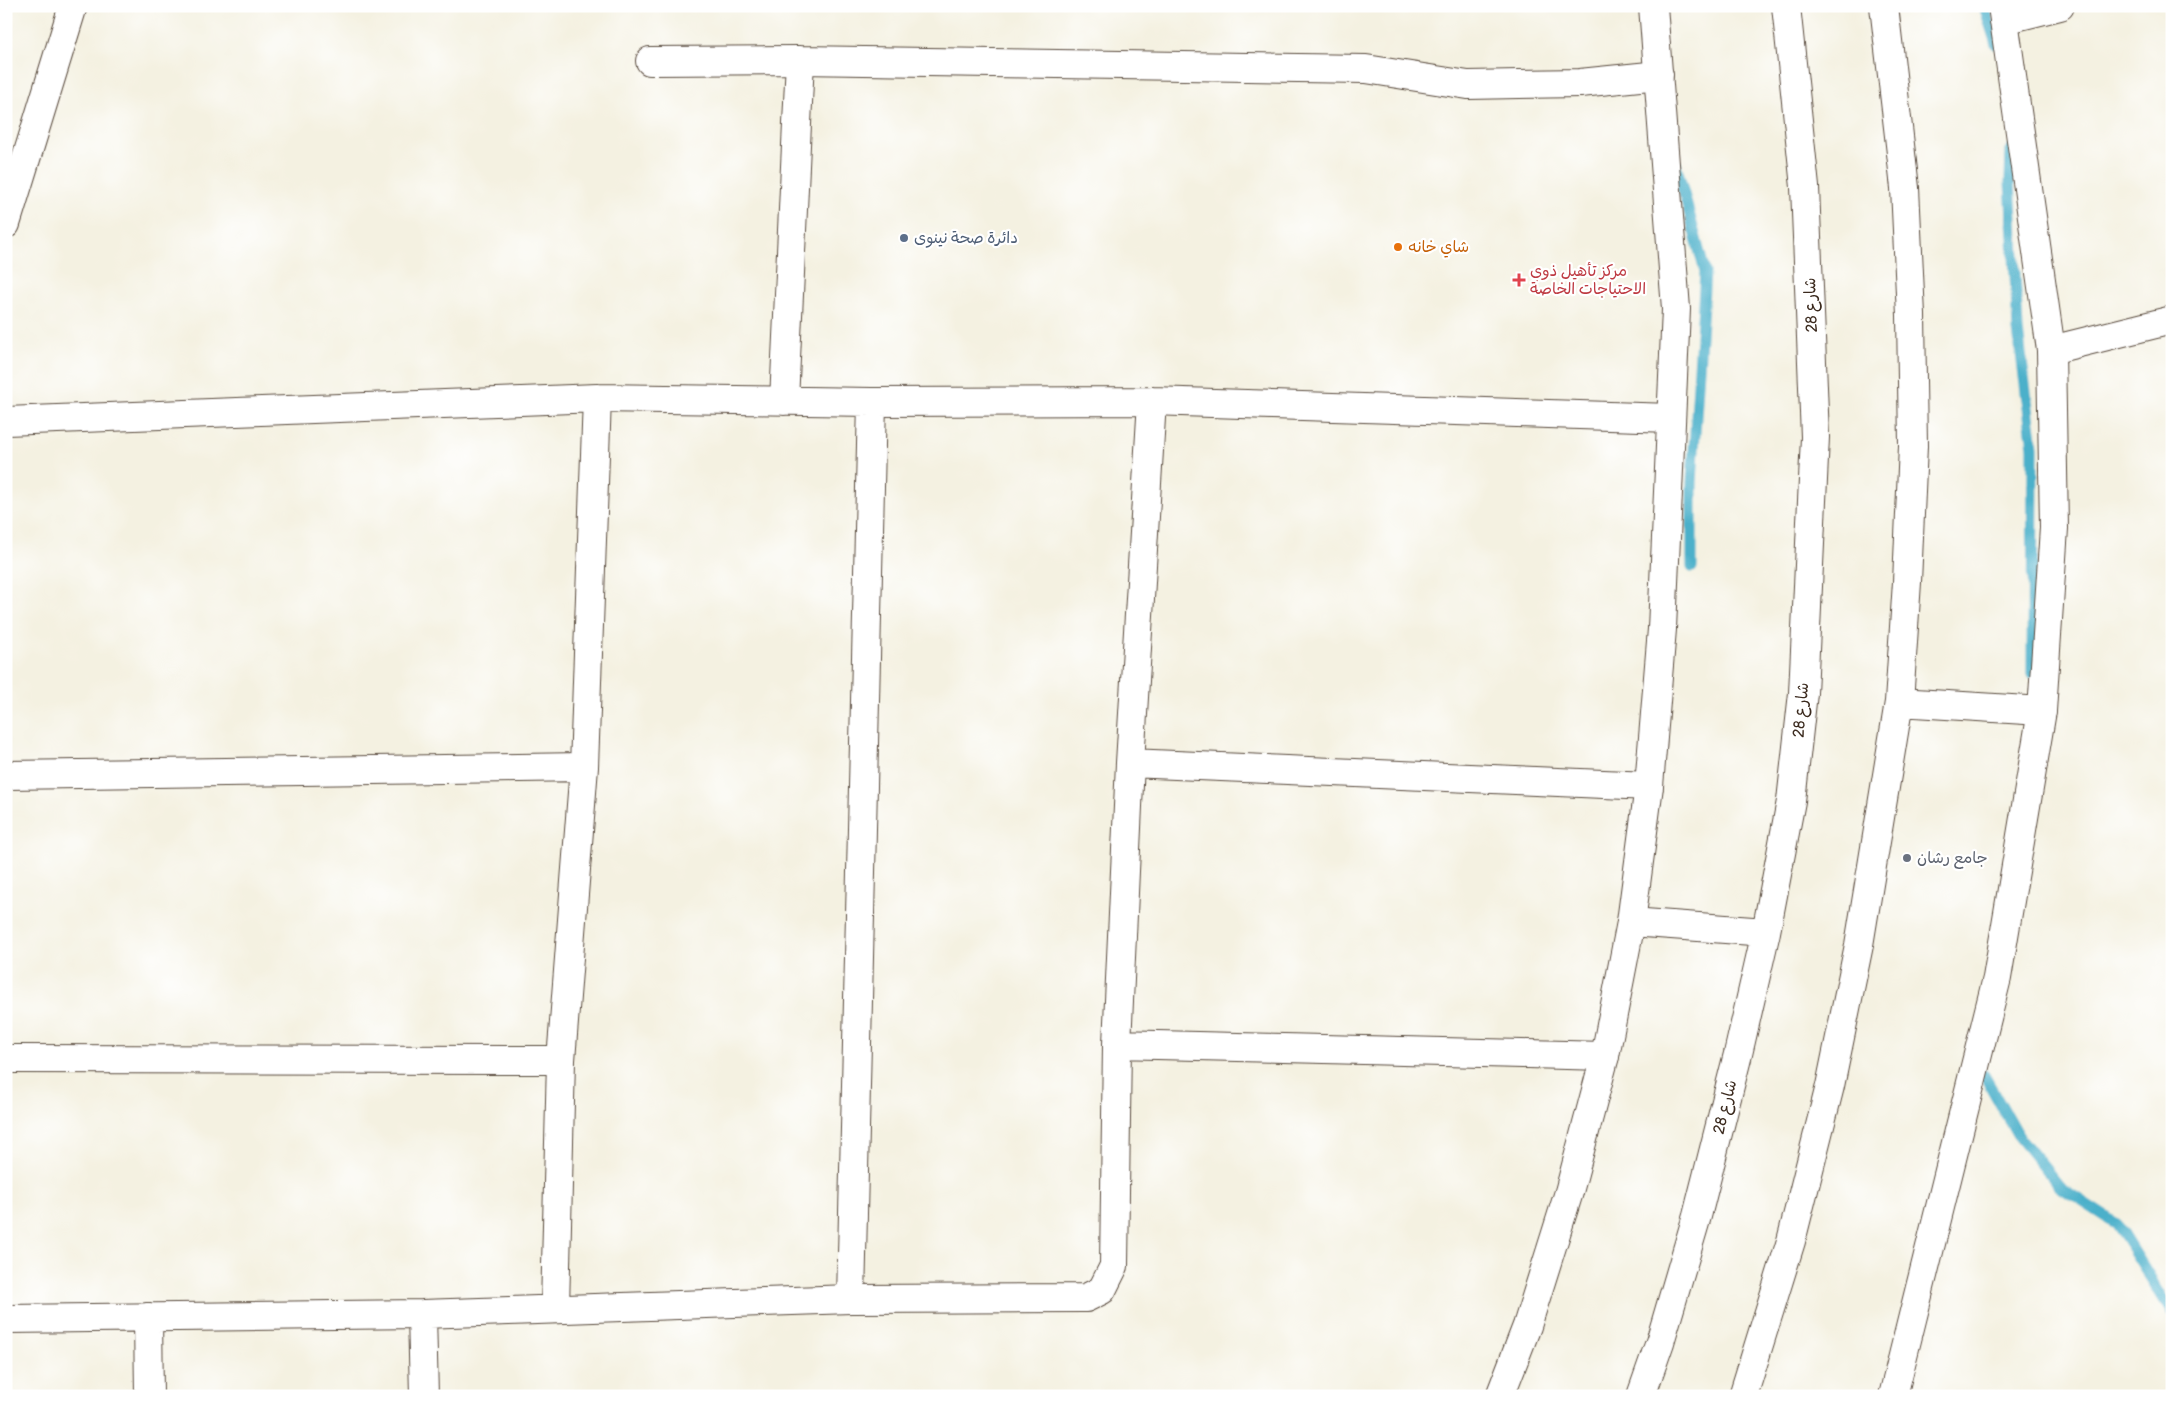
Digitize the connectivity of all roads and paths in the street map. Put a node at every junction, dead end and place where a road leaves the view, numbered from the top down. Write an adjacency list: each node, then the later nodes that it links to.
1 (73, 6): 10 (main road)
2 (1653, 6): 9 (main road)
3 (1786, 6): 26 (main road, شارع 28)
4 (1884, 6): 19 (main road)
5 (2060, 6): 6 (main road)
6 (2003, 13): 12 (main road)
7 (800, 60): 8 (main road); 9 (main road); 14 (main road)
8 (650, 61)
9 (1659, 75): 17 (main road)
10 (6, 224)
11 (2172, 320): 12 (main road)
12 (2051, 350): 20 (main road)
13 (597, 398): 14 (main road); 18 (main road); 22 (main road)
14 (784, 401): 16 (main road)
15 (1152, 401): 16 (main road); 17 (main road); 21 (main road)
16 (872, 402): 31 (main road)
17 (1671, 418): 24 (main road)
18 (6, 421)
19 (1899, 702): 20 (main road); 40 (main road)
20 (2042, 711): 41 (main road)
21 (1130, 763): 24 (main road); 27 (main road)
22 (584, 767): 23 (main road); 30 (main road)
23 (6, 775)
24 (1649, 786): 25 (main road)
25 (1631, 922): 26 (main road); 28 (main road)
26 (1766, 932): 39 (main road, شارع 28)
27 (1117, 1044): 28 (main road); 31 (main road)
28 (1605, 1056): 38 (main road)
29 (6, 1059): 30 (main road)
30 (561, 1060): 32 (main road)
31 (851, 1299): 32 (main road)
32 (555, 1308): 33 (main road)
33 (422, 1314): 34 (main road); 37 (main road)
34 (148, 1317): 35 (main road); 36 (main road)
35 (6, 1319)
36 (149, 1396)
37 (424, 1396)
38 (1500, 1396)
39 (1642, 1396)
40 (1743, 1396)
41 (1893, 1396)

